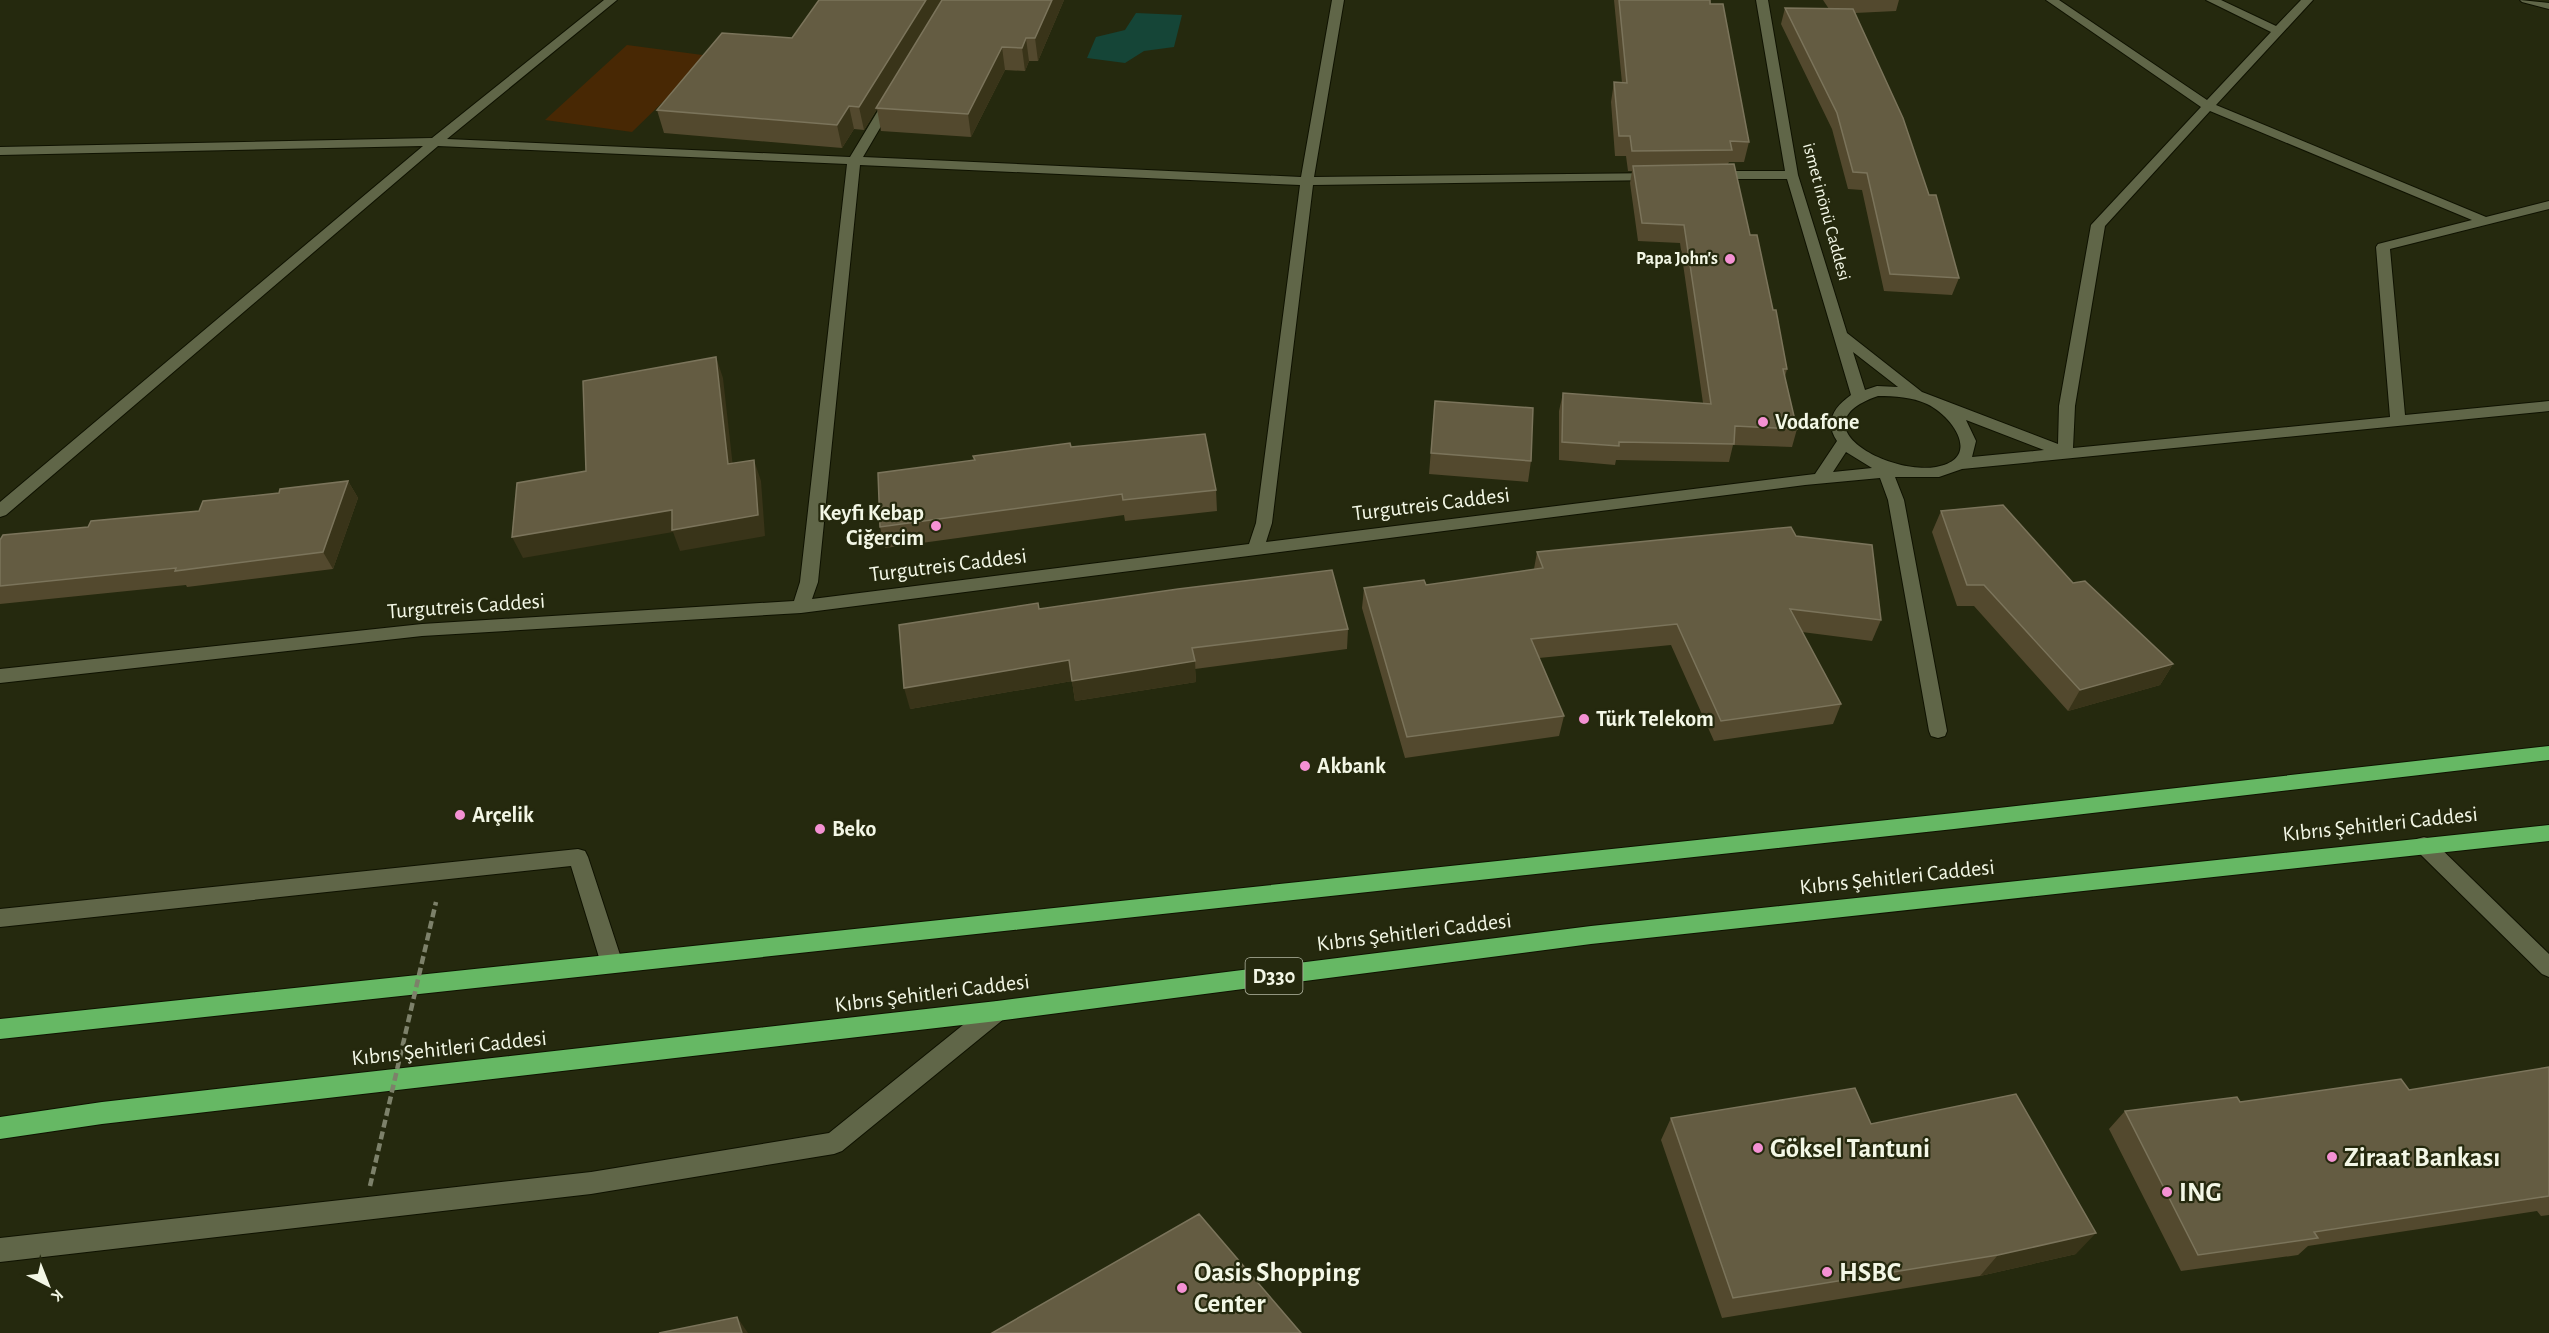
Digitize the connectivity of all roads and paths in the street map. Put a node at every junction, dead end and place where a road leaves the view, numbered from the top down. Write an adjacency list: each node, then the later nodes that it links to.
1 (611, 0): 12 (street)
2 (1338, 0): 18 (street)
3 (1762, 0): 15 (street, ismet inönü Caddesi)
4 (2052, 0): 11 (street)
5 (2212, 0): 9 (street)
6 (2307, 0): 9 (street)
7 (2526, 0): 8 (street)
8 (2549, 6)
9 (2277, 31): 11 (street)
10 (896, 91): 14 (street)
11 (2208, 106): 20 (street); 28 (street)
12 (435, 142): 13 (street); 14 (street); 32 (street)
13 (0, 151)
14 (854, 161): 18 (street); 34 (street)
15 (1792, 174): 17 (street); 21 (street, ismet inönü Caddesi)
16 (1664, 176): 18 (street)
17 (1700, 176)
18 (1307, 181): 33 (street)
19 (2549, 205): 20 (street)
20 (2485, 221): 26 (street)
21 (1841, 335): 22 (street, ismet inönü Caddesi); 23 (street)
22 (1859, 396): 23 (street); 27 (street)
23 (1919, 396): 24 (street)
24 (1940, 404): 28 (street); 29 (street)
25 (2549, 406): 26 (street)
26 (2398, 421): 28 (street)
27 (1845, 442): 30 (street); 31 (street)
28 (2065, 453): 29 (street)
29 (1958, 464): 30 (street)
30 (1893, 472): 31 (street, Turgutreis Caddesi); 36 (street)
31 (1820, 479): 33 (street, Turgutreis Caddesi)
32 (0, 511)
33 (1256, 549): 34 (street, Turgutreis Caddesi)
34 (801, 607): 35 (street, Turgutreis Caddesi)
35 (0, 676)
36 (1938, 731)
37 (2549, 753): 42 (highway)
38 (2549, 833): 39 (highway, Kıbrıs Şehitleri Caddesi / D330)
39 (2424, 845): 43 (street); 44 (highway, Kıbrıs Şehitleri Caddesi / D330)
40 (436, 902): 47 (path, bridge)
41 (0, 918): 42 (street)
42 (612, 964): 45 (highway)
43 (2549, 968)
44 (997, 1011): 46 (highway, Kıbrıs Şehitleri Caddesi / D330); 48 (street)
45 (0, 1029)
46 (0, 1128)
47 (370, 1186)
48 (0, 1250)

